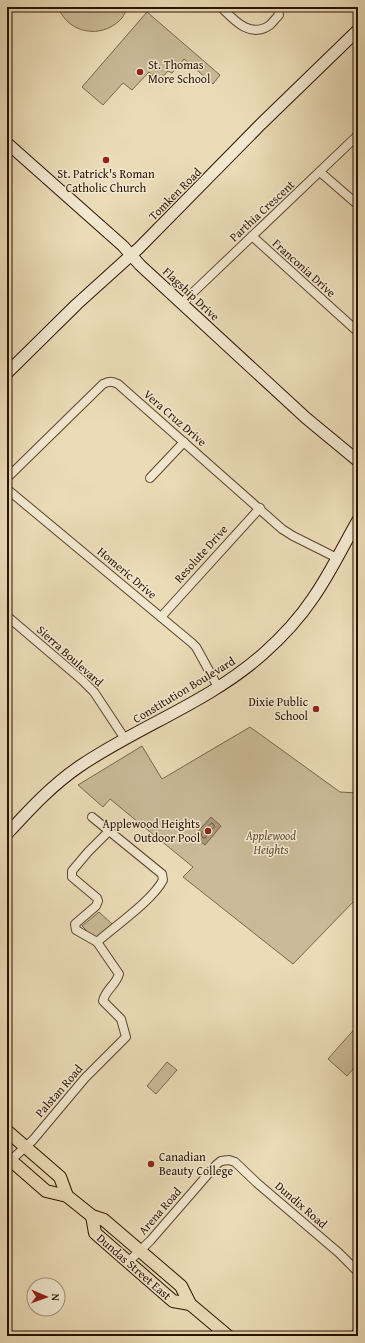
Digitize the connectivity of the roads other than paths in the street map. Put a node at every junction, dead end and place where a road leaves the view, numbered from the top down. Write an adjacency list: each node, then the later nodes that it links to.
1 (221, 7): 2 (street)
2 (278, 7)
3 (358, 30): 9 (street, Tomken Road)
4 (358, 135): 6 (street, Parthia Crescent)
5 (7, 143): 9 (street, Flagship Drive)
6 (320, 172): 7 (street); 8 (street, Parthia Crescent)
7 (358, 205)
8 (252, 236): 10 (street, Parthia Crescent); 11 (street, Franconia Drive)
9 (131, 255): 10 (street, Flagship Drive); 12 (street, Tomken Road)
10 (182, 303): 14 (street, Flagship Drive)
11 (358, 332)
12 (7, 373)
13 (184, 442): 15 (street, Vera Cruz Drive); 16 (street); 18 (street, Vera Cruz Drive)
14 (358, 461)
15 (7, 478)
16 (150, 478)
17 (7, 489): 22 (street, Homeric Drive)
18 (260, 508): 20 (street, Vera Cruz Drive); 22 (street, Resolute Drive)
19 (358, 520): 20 (street, Constitution Boulevard)
20 (337, 558): 23 (street, Constitution Boulevard)
21 (7, 616): 24 (street, Sierra Boulevard)
22 (161, 617): 23 (street, Homeric Drive)
23 (218, 687): 24 (street, Constitution Boulevard)
24 (126, 739): 27 (street, Constitution Boulevard)
25 (92, 817): 26 (street)
26 (109, 831): 28 (street); 28 (street)
27 (7, 834)
28 (97, 942): 30 (street, Palstan Road)
29 (7, 1131): 30 (main road)
30 (25, 1147): 31 (street, Palstan Road); 33 (main road)
31 (9, 1159): 33 (main road, Dundas Street East)
32 (226, 1160): 35 (street, Arena Road); 37 (street, Dundix Road)
33 (67, 1196): 34 (main road, Dundas Street East)
34 (92, 1216): 35 (main road, Dundas Street East); 36 (main road, Dundas Street East)
35 (140, 1251): 36 (street, Arena Road); 38 (main road, Dundas Street East)
36 (128, 1262): 38 (main road, Dundas Street East)
37 (358, 1272)
38 (190, 1304): 40 (main road, Dundas Street East)
39 (358, 1333): 41 (street)
40 (228, 1336)
41 (356, 1336)

